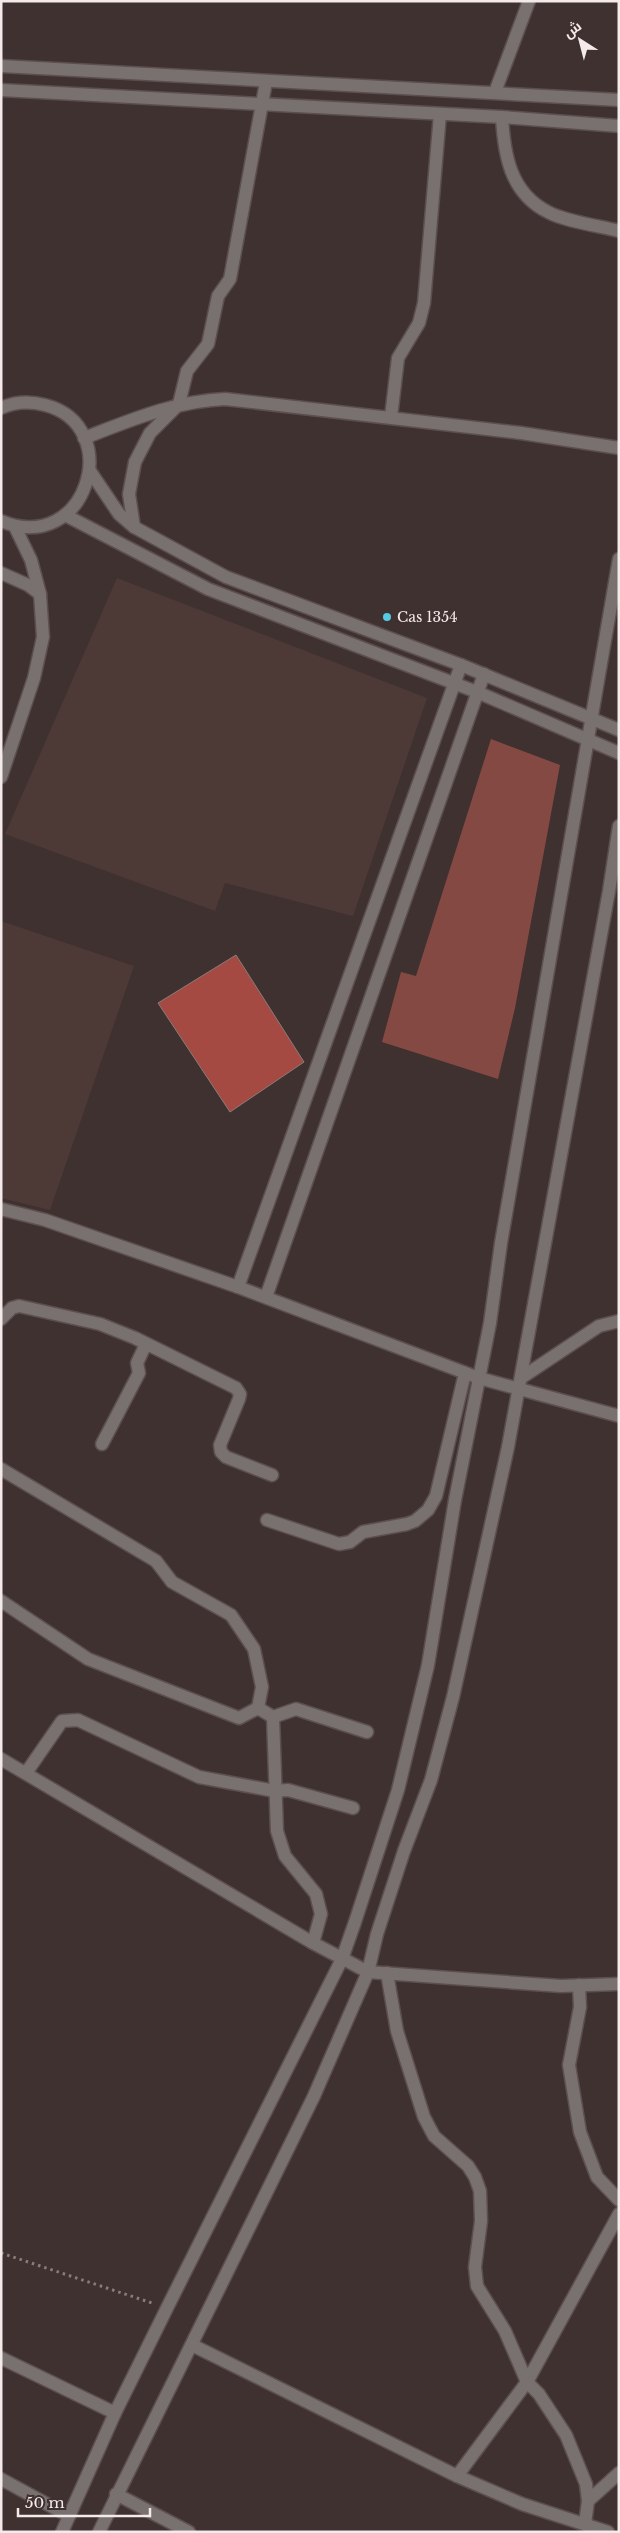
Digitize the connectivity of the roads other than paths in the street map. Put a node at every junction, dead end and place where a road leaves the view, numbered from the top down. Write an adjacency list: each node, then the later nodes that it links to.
1 (528, 1): 5 (street)
2 (1, 66): 3 (street)
3 (266, 82): 5 (street); 7 (street)
4 (1, 90): 7 (street)
5 (495, 92): 6 (street)
6 (619, 100)
7 (262, 104): 8 (street); 12 (street)
8 (440, 114): 9 (street); 14 (street)
9 (502, 117): 10 (street); 11 (street)
10 (619, 126)
11 (619, 230)
12 (179, 404): 14 (street); 15 (street); 21 (street)
13 (1, 408): 15 (street)
14 (391, 417): 16 (street)
15 (84, 438): 17 (street)
16 (619, 448)
17 (90, 471): 18 (street); 21 (street)
18 (65, 514): 20 (street); 27 (street)
19 (1, 520): 20 (street)
20 (15, 526): 24 (street)
21 (134, 527): 25 (street)
22 (619, 559): 29 (street)
23 (1, 573): 24 (street)
24 (40, 594): 33 (street)
25 (461, 665): 26 (street); 27 (street)
26 (484, 674): 28 (street); 29 (street)
27 (456, 684): 28 (street); 36 (street)
28 (477, 692): 31 (street); 37 (street)
29 (592, 719): 30 (street); 31 (street)
30 (619, 730)
31 (589, 740): 32 (street); 42 (street)
32 (619, 754)
33 (1, 777)
34 (619, 826): 43 (street)
35 (1, 1209): 36 (street)
36 (238, 1287): 37 (street)
37 (266, 1297): 41 (street)
38 (1, 1319): 40 (street)
39 (619, 1322): 43 (street)
40 (146, 1344): 45 (street); 47 (street)
41 (464, 1373): 42 (street); 48 (street)
42 (479, 1378): 43 (street); 58 (street)
43 (520, 1384): 44 (street); 59 (street)
44 (619, 1416)
45 (102, 1444)
46 (1, 1469): 50 (street)
47 (272, 1475)
48 (267, 1520)
49 (1, 1601): 50 (street)
50 (258, 1708): 51 (street)
51 (274, 1717): 52 (street); 55 (street)
52 (368, 1732)
53 (1, 1759): 54 (street)
54 (26, 1773): 55 (street); 57 (street)
55 (275, 1790): 56 (street); 57 (street)
56 (353, 1808)
57 (313, 1942): 58 (street)
58 (342, 1959): 59 (street); 68 (street)
59 (368, 1972): 60 (street); 65 (street)
60 (386, 1973): 62 (street); 67 (street)
61 (619, 1984): 62 (street)
62 (579, 1986): 63 (street)
63 (619, 2200)
64 (619, 2214): 67 (street)
65 (192, 2345): 70 (street); 72 (street)
66 (1, 2358): 68 (street)
67 (527, 2382): 70 (street); 73 (street)
68 (115, 2413): 74 (street)
69 (619, 2473): 73 (street)
70 (457, 2476): 75 (street)
71 (1, 2479): 74 (street)
72 (116, 2494): 77 (street); 78 (street)
73 (588, 2501): 75 (street)
74 (69, 2516): 76 (street)
75 (585, 2524): 79 (street)
76 (62, 2532)
77 (99, 2532)
78 (189, 2532)
79 (608, 2532)

